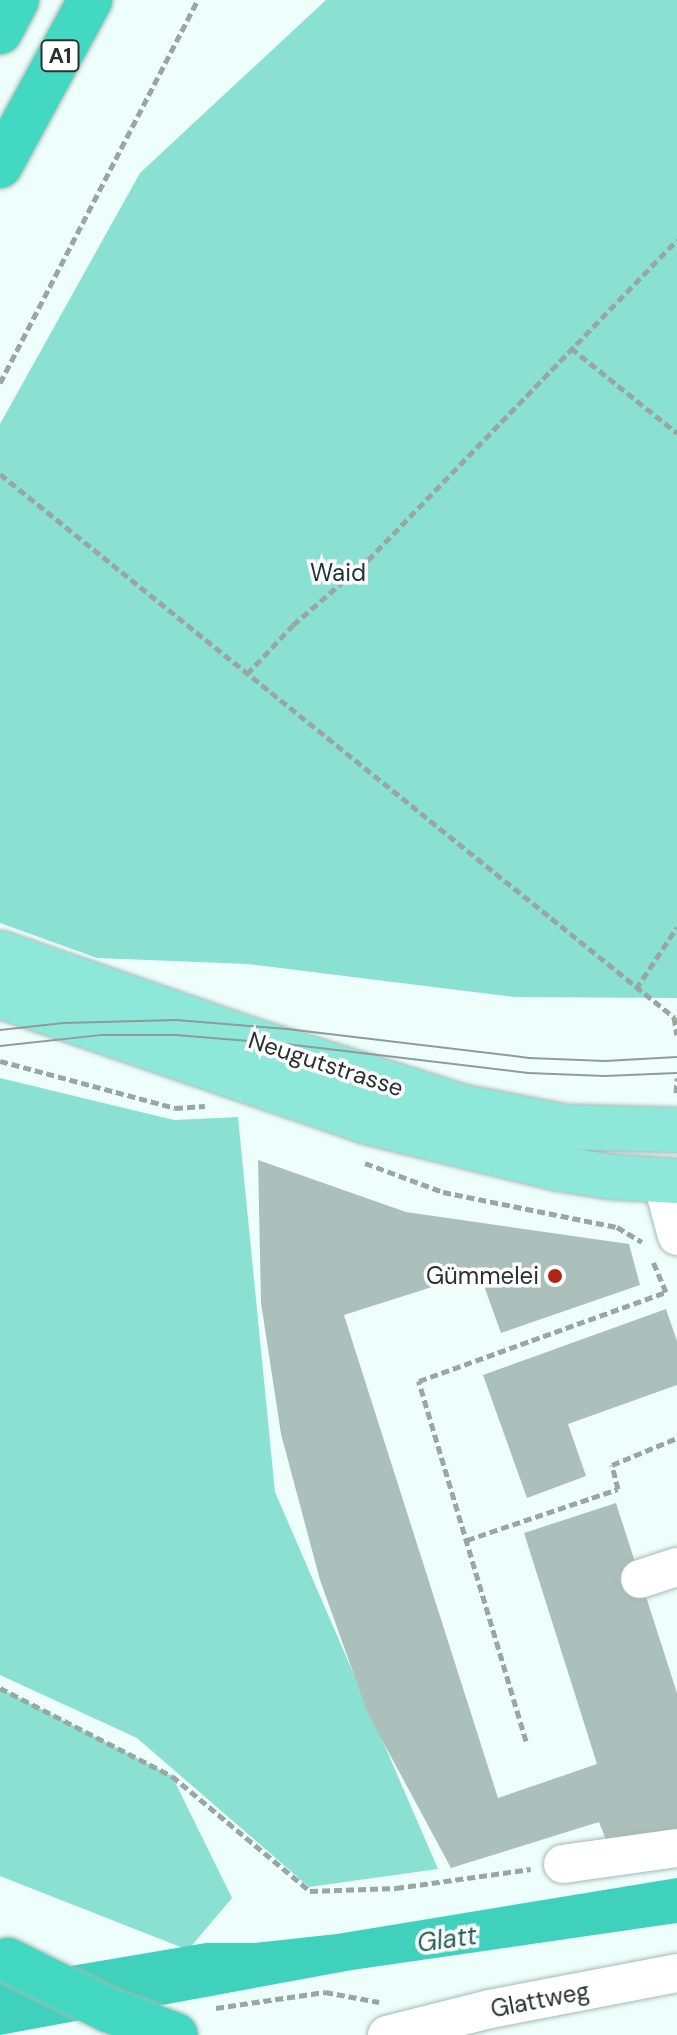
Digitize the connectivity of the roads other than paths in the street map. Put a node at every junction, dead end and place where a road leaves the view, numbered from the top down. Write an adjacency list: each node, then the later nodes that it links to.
1 (17, 0): 3 (highway)
2 (90, 0): 4 (highway, A1)
3 (0, 32)
4 (30, 111): 5 (highway, A1); 6 (highway)
5 (0, 166)
6 (0, 183)
7 (0, 953): 9 (main road, Neugutstrasse)
8 (0, 996): 10 (main road, Neugutstrasse)
9 (670, 1130): 10 (main road, Neugutstrasse)
10 (670, 1181): 11 (street)
11 (659, 1238)
12 (677, 1567): 13 (street)
13 (640, 1579)
14 (677, 1848): 15 (street)
15 (563, 1864)
16 (4, 1957): 19 (highway); 20 (highway)
17 (677, 1973): 18 (street, Glattweg)
18 (388, 2020)
19 (122, 2035)
20 (176, 2035)

